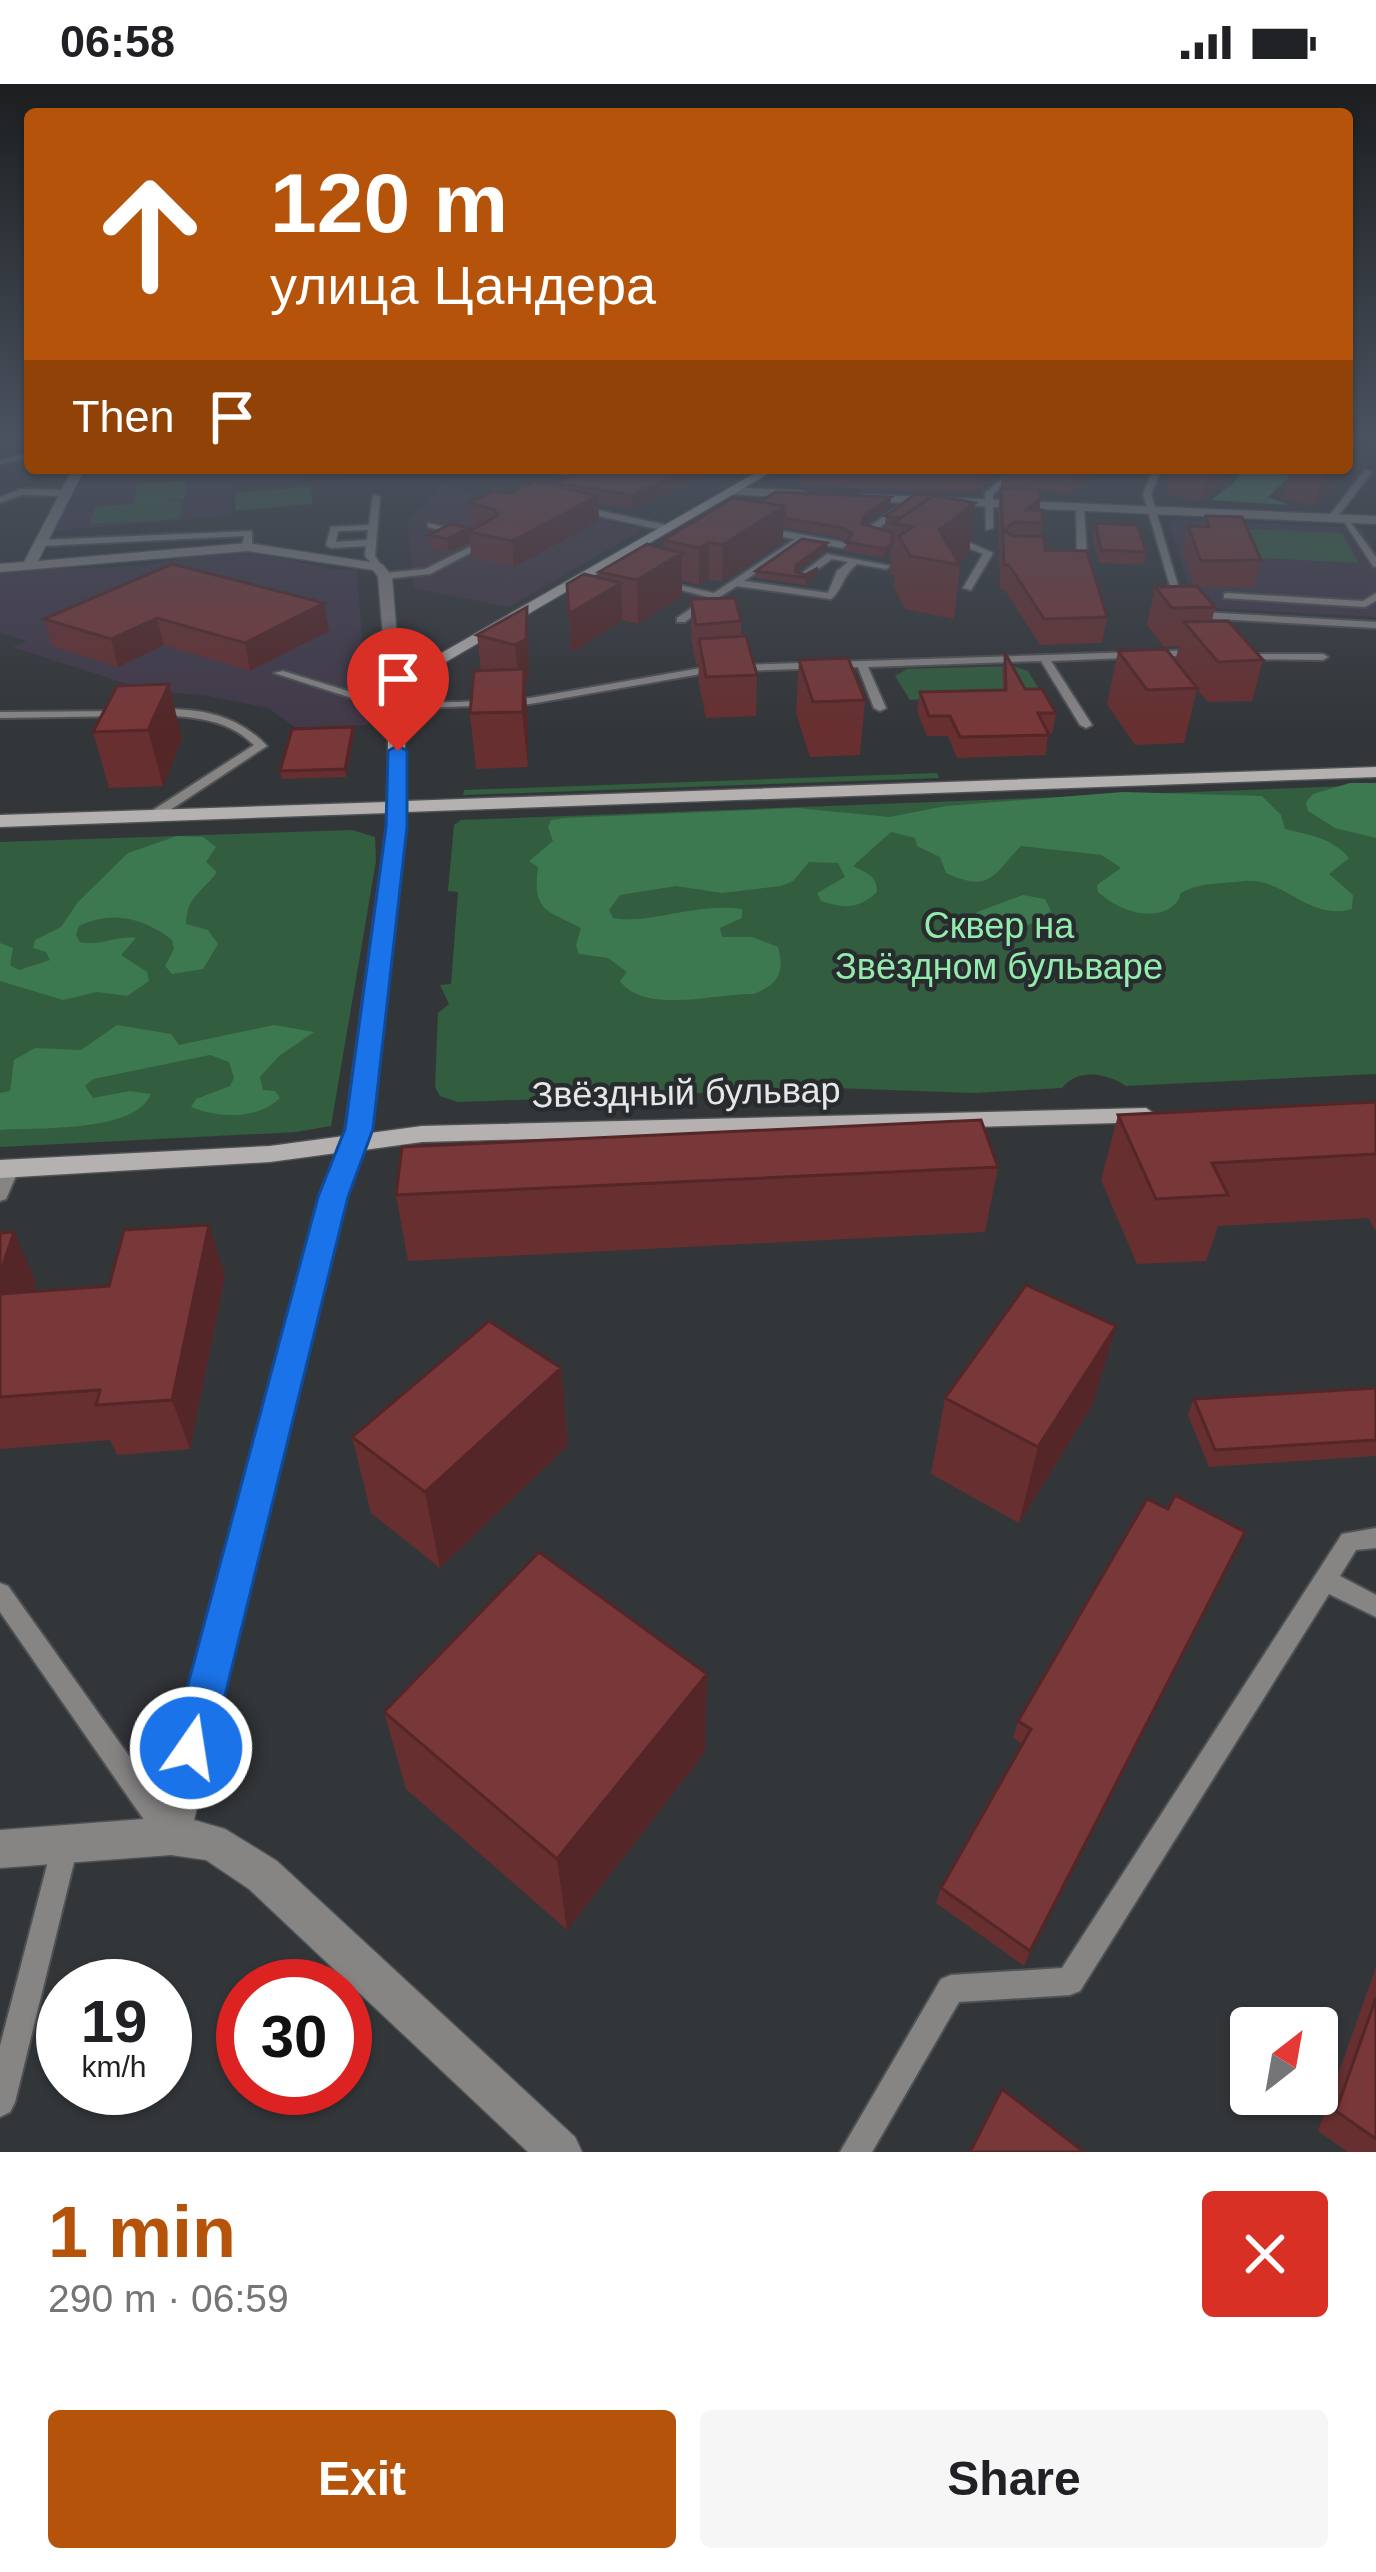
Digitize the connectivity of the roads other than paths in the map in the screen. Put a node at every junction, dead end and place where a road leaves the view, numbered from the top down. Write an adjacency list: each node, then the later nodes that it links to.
1 (44, 535): 14 (street)
2 (218, 535): 14 (lane)
3 (249, 535): 17 (lane)
4 (333, 535): 15 (lane)
5 (372, 535): 15 (lane)
6 (472, 535): 24 (lane)
7 (657, 535): 42 (street)
8 (787, 535): 16 (lane)
9 (943, 535): 28 (lane)
10 (1082, 535): 18 (lane)
11 (1160, 535): 32 (lane)
12 (1350, 535): 23 (lane)
13 (795, 542): 27 (lane)
14 (40, 543): 21 (street)
15 (371, 543): 24 (lane)
16 (842, 545)
17 (247, 547): 21 (street); 24 (street)
18 (1058, 555)
19 (898, 558): 20 (lane)
20 (855, 561): 25 (lane); 27 (lane)
21 (29, 566): 22 (street)
22 (0, 568)
23 (1376, 570)
24 (381, 572): 42 (street)
25 (803, 576)
26 (651, 580): 29 (lane)
27 (735, 583): 29 (lane)
28 (968, 588)
29 (715, 596): 33 (lane)
30 (1227, 596): 31 (lane)
31 (1376, 596)
32 (1228, 617): 34 (lane); 35 (lane)
33 (681, 620)
34 (1376, 625)
35 (1233, 633)
36 (1238, 649): 38 (lane)
37 (1215, 653): 39 (lane)
38 (1323, 657)
39 (1044, 658): 40 (lane); 45 (lane)
40 (862, 664): 42 (lane); 43 (lane)
41 (279, 673): 42 (lane)
42 (396, 702): 47 (street)
43 (880, 708)
44 (0, 715): 48 (lane)
45 (1086, 725)
46 (1376, 772): 47 (street)
47 (398, 806): 48 (street); 51 (street)
48 (154, 815): 49 (street)
49 (0, 821)
50 (1166, 1115): 51 (street, Звёздный бульвар)
51 (353, 1147): 52 (street, Звёздный бульвар); 58 (street)
52 (5, 1169): 53 (lane)
53 (0, 1195)
54 (1376, 1538): 55 (lane)
55 (1325, 1580): 57 (lane); 63 (lane)
56 (0, 1593): 58 (lane)
57 (1376, 1607)
58 (171, 1836): 59 (street); 62 (street)
59 (65, 1846): 60 (street); 61 (lane)
60 (0, 1850)
61 (0, 2102)
62 (560, 2152)
63 (855, 2152)

